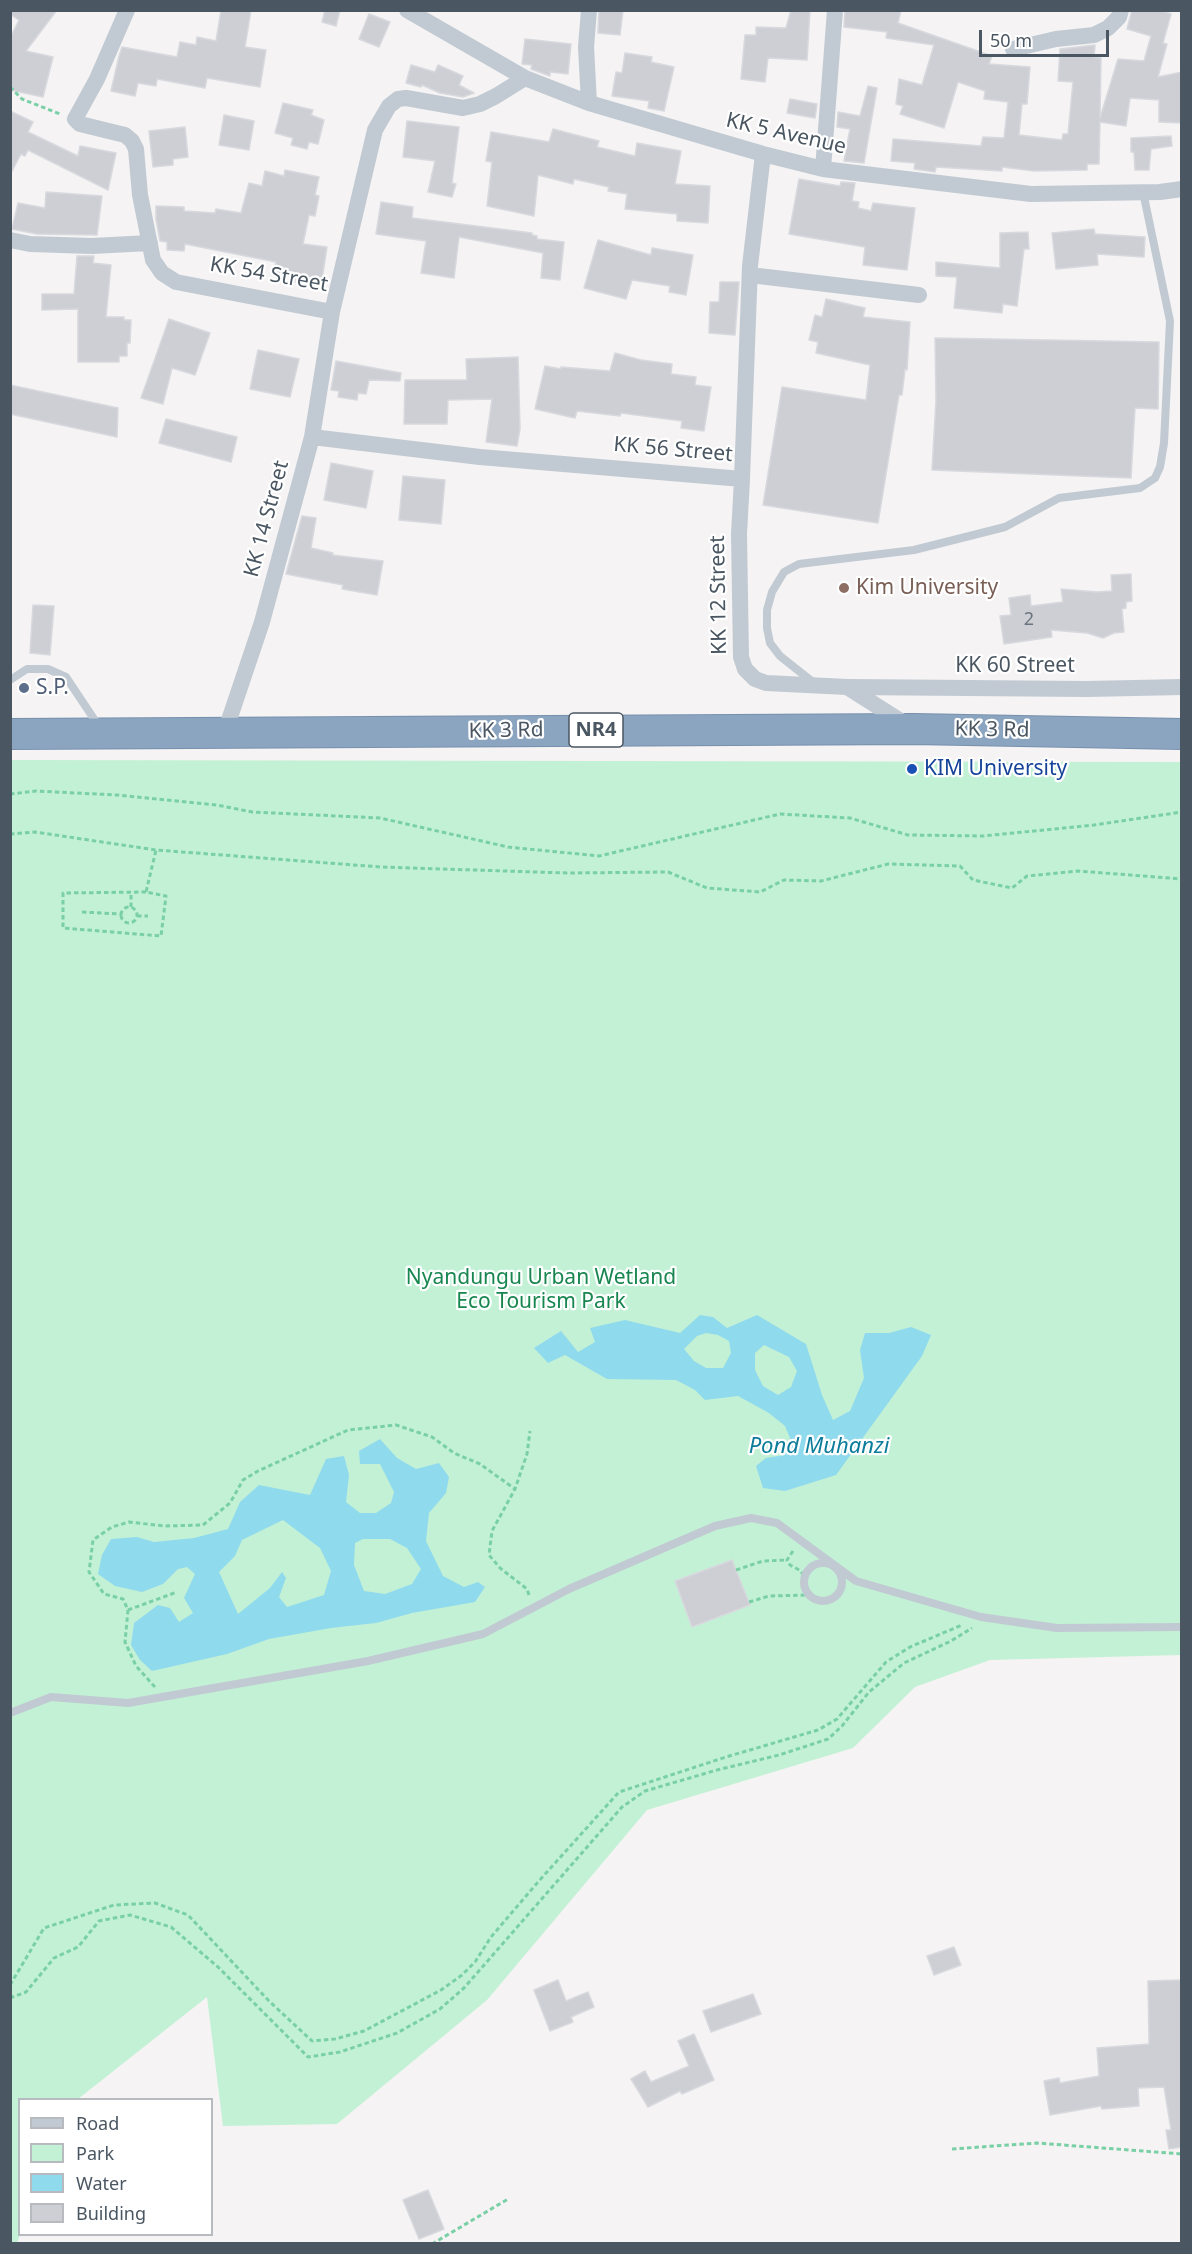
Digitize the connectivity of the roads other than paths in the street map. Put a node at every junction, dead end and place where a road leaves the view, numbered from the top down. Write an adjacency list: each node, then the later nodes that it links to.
1 (127, 10): 14 (street, KK 54 Street)
2 (407, 10): 7 (street, KK 5 Avenue)
3 (589, 10): 8 (street)
4 (835, 10): 10 (street)
5 (1121, 10): 6 (street)
6 (1013, 49)
7 (525, 78): 8 (street, KK 5 Avenue); 17 (street, KK 54 Street)
8 (589, 103): 9 (street, KK 5 Avenue)
9 (763, 154): 10 (street, KK 5 Avenue); 15 (street, KK 56 Street)
10 (823, 169): 12 (street, KK 5 Avenue)
11 (1182, 189): 12 (street, KK 5 Avenue)
12 (1143, 192): 21 (lane)
13 (10, 240): 14 (street)
14 (150, 243): 17 (street, KK 54 Street)
15 (750, 275): 16 (street); 19 (street, KK 56 Street)
16 (919, 295)
17 (332, 312): 18 (street, KK 14 Street)
18 (312, 437): 19 (street, KK 56 Street); 25 (street, KK 14 Street)
19 (742, 479): 21 (street, KK 12 Street)
20 (10, 680): 26 (lane)
21 (816, 685): 22 (street, KK 12 Street)
22 (848, 687): 23 (street, KK 60 Street); 24 (street, KK 12 Street)
23 (1182, 687)
24 (913, 729): 25 (highway, KK 3 Rd / NR4); 28 (highway, KK 3 Rd / NR4)
25 (225, 732): 26 (highway, KK 3 Rd / NR4)
26 (104, 733): 27 (highway, KK 3 Rd / NR4)
27 (10, 734)
28 (1182, 734)
29 (834, 1566): 29 (lane); 30 (lane); 31 (lane)
30 (1182, 1627)
31 (10, 1713)

